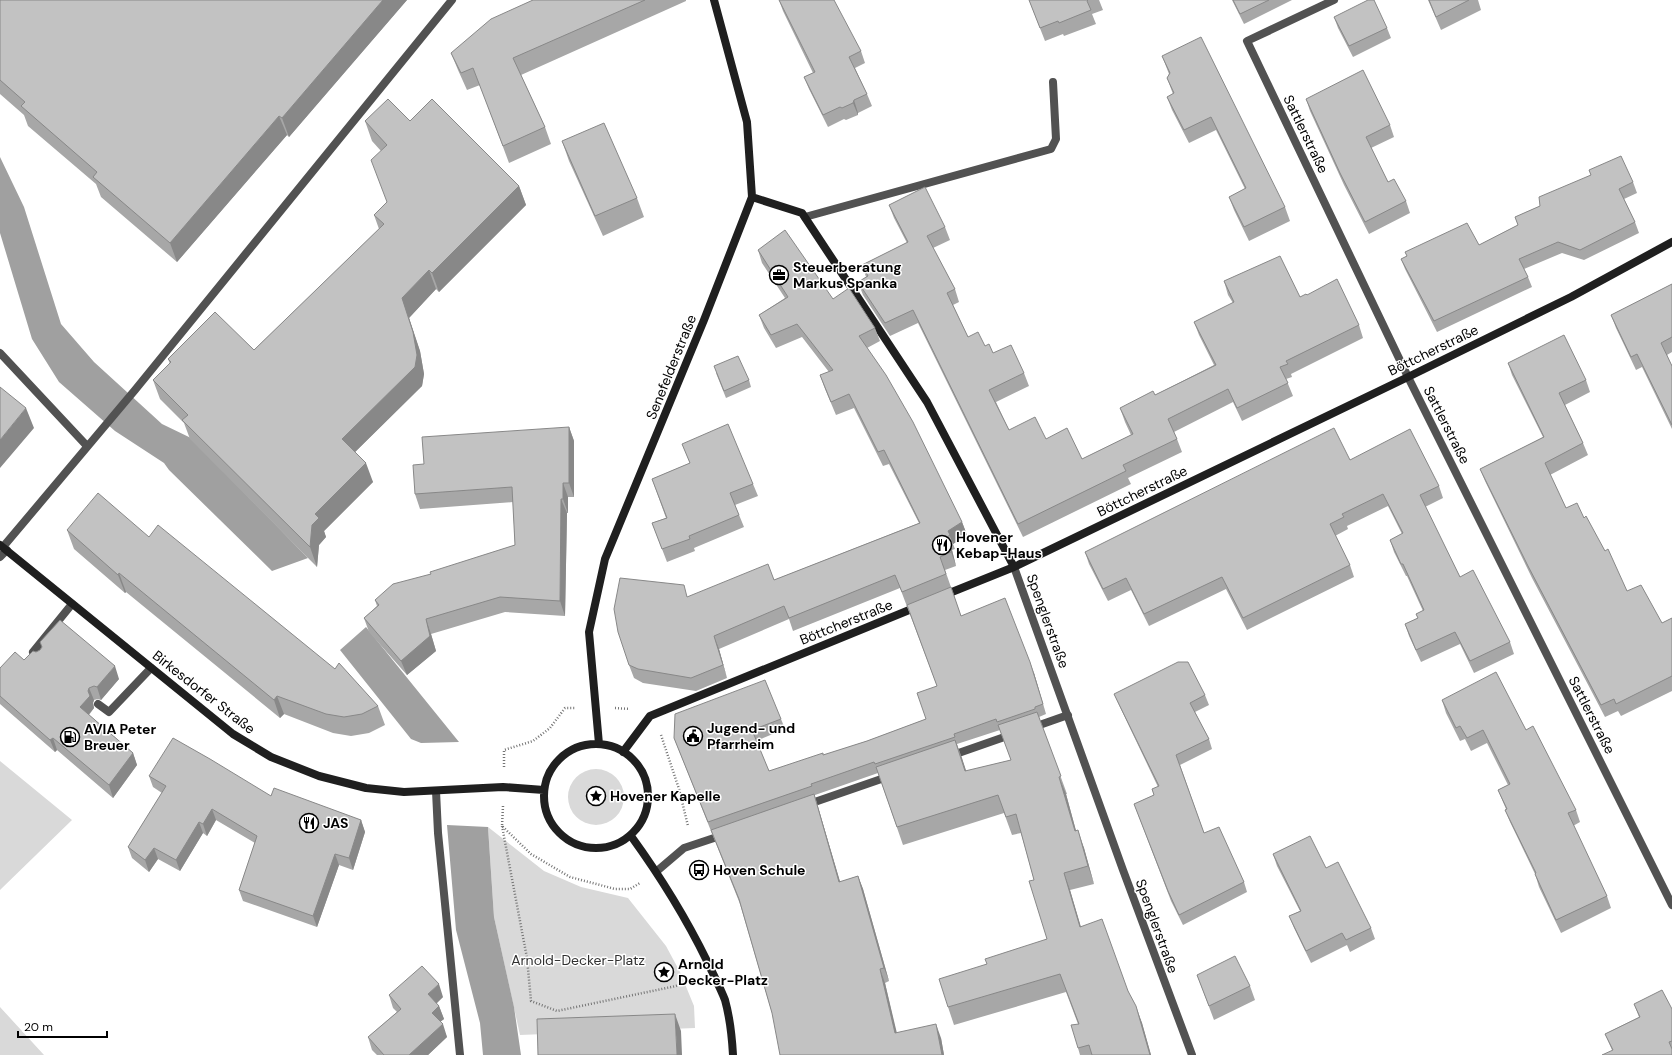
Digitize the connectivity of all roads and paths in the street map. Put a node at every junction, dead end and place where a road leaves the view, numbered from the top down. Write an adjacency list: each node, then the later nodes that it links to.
1 (452, 0): 10 (street)
2 (714, 0): 5 (main road, Senefelderstraße)
3 (1334, 0): 9 (street, Sattlerstraße)
4 (1053, 82): 6 (street)
5 (752, 197): 6 (main road); 19 (main road, Senefelderstraße)
6 (805, 217): 13 (main road, Spenglerstraße)
7 (1672, 242): 9 (main road, Böttcherstraße)
8 (0, 354): 10 (street)
9 (1408, 377): 13 (main road, Böttcherstraße); 32 (street, Sattlerstraße)
10 (88, 446): 11 (street)
11 (3, 547): 12 (street); 14 (main road, Birkesdorfer Straße)
12 (0, 557)
13 (1014, 567): 18 (street, Spenglerstraße); 21 (main road, Böttcherstraße)
14 (72, 604): 15 (street); 16 (main road, Birkesdorfer Straße)
15 (41, 658)
16 (151, 668): 17 (street); 26 (main road, Birkesdorfer Straße)
17 (98, 704)
18 (1068, 715): 22 (street); 36 (street, Spenglerstraße)
19 (599, 744): 21 (main road); 25 (main road)
20 (504, 750): 24 (path)
21 (623, 752): 30 (main road)
22 (943, 758)
23 (899, 773): 27 (street)
24 (503, 787): 25 (main road, Birkesdorfer Straße); 26 (main road, Birkesdorfer Straße); 28 (path)
25 (544, 790): 30 (main road)
26 (436, 791): 34 (street)
27 (795, 809)
28 (502, 826): 31 (path); 33 (path)
29 (729, 833): 31 (street)
30 (630, 836): 31 (main road)
31 (657, 871): 33 (main road)
32 (1672, 905)
33 (712, 972): 35 (main road)
34 (460, 1055)
35 (733, 1055)
36 (1192, 1055)

